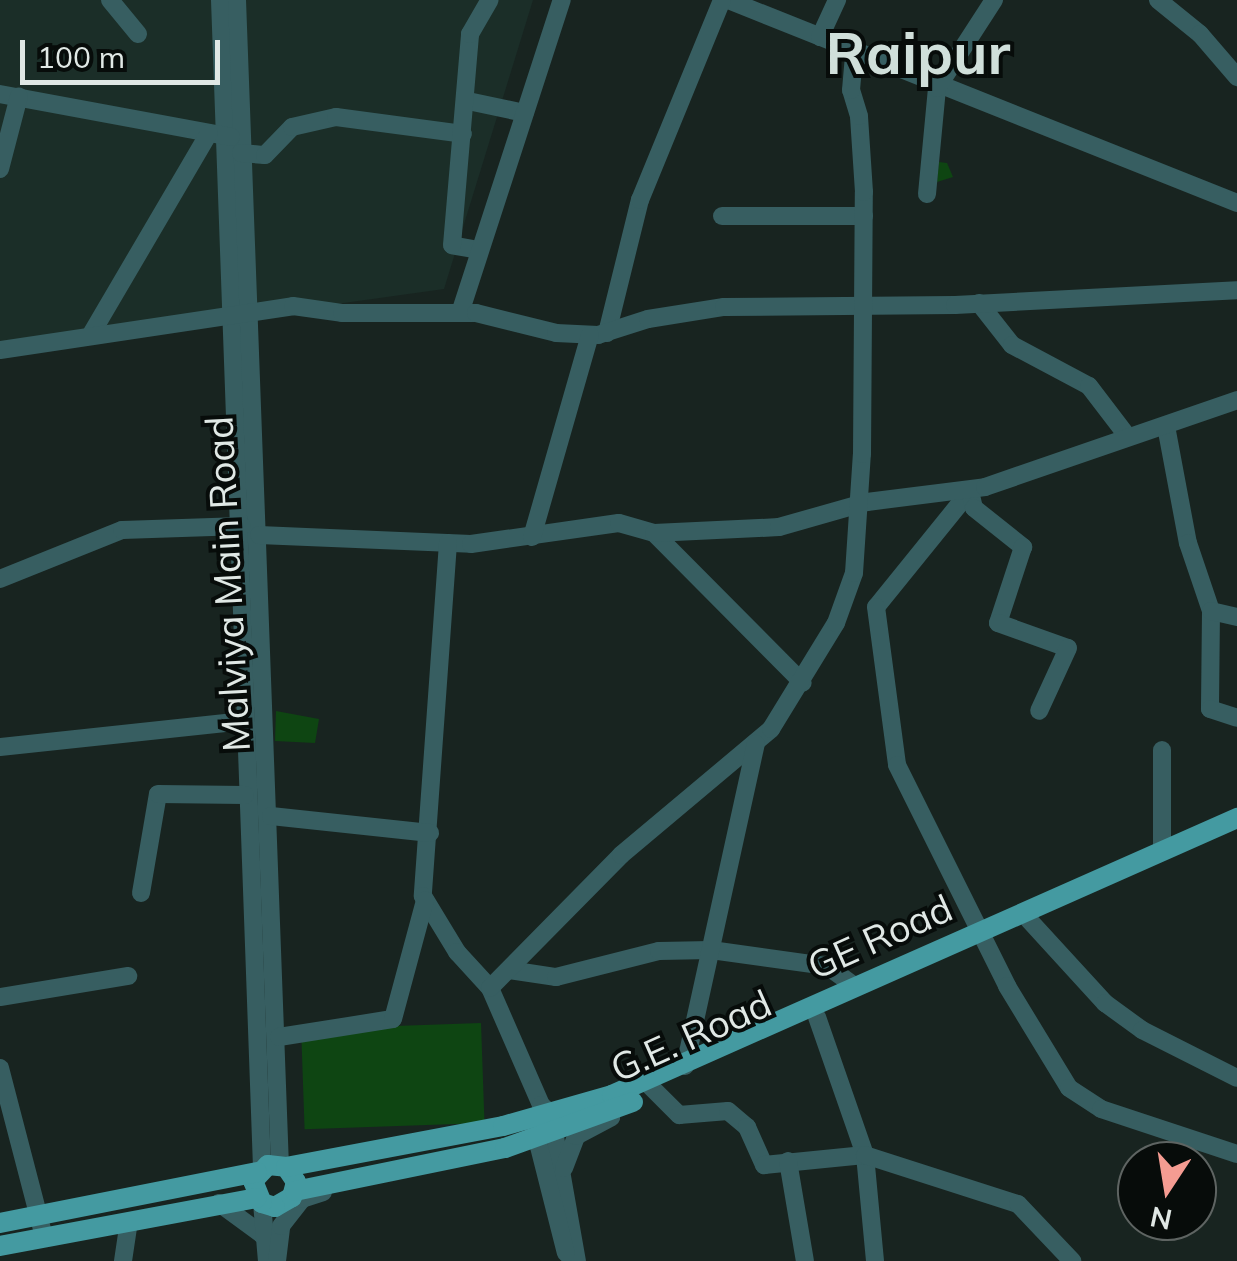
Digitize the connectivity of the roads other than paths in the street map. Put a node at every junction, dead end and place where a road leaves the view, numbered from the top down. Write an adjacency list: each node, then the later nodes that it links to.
1 (110, 0): 10 (street)
2 (220, 0): 19 (street, Malviya Main Road)
3 (237, 0): 19 (street, Malviya Main Road)
4 (490, 0): 16 (street)
5 (562, 0): 17 (street)
6 (725, 0): 11 (street); 32 (street)
7 (837, 0): 11 (street)
8 (994, 0): 14 (street)
9 (1158, 0): 13 (street)
10 (138, 34)
11 (820, 37): 12 (street)
12 (854, 53): 14 (street); 24 (street)
13 (1234, 66)
14 (937, 88): 21 (street); 22 (street)
15 (9, 95): 19 (street); 20 (street)
16 (468, 101): 17 (street); 18 (street)
17 (525, 113): 25 (street)
18 (463, 134): 19 (street); 25 (street)
19 (228, 140): 29 (street, Malviya Main Road); 30 (street, Malviya Main Road); 33 (street)
20 (0, 169)
21 (927, 194)
22 (1237, 202)
23 (722, 216): 24 (street)
24 (864, 216): 28 (street)
25 (479, 250): 31 (street)
26 (1237, 290): 27 (street)
27 (978, 303): 28 (street); 37 (street)
28 (864, 306): 32 (street); 39 (street)
29 (250, 312): 30 (street); 31 (street); 41 (street, Malviya Main Road)
30 (228, 313): 33 (street); 40 (street, Malviya Main Road)
31 (460, 313): 32 (street)
32 (598, 334): 43 (street)
33 (90, 336): 34 (street)
34 (0, 350)
35 (1237, 400): 36 (street)
36 (1166, 426): 37 (street); 48 (street)
37 (1128, 436): 38 (street)
38 (970, 491): 39 (street); 47 (street); 51 (street)
39 (857, 506): 42 (street); 45 (street)
40 (235, 527): 41 (street); 46 (street); 53 (street, Malviya Main Road)
41 (258, 530): 44 (street); 58 (street, Malviya Main Road)
42 (654, 533): 43 (street); 50 (street)
43 (532, 537): 44 (street)
44 (448, 543): 61 (street)
45 (854, 574): 47 (street); 50 (street)
46 (0, 579)
47 (876, 606): 66 (street)
48 (1211, 611): 49 (street); 52 (street)
49 (1237, 617)
50 (803, 684): 54 (street)
51 (1039, 711)
52 (1237, 718)
53 (242, 721): 55 (street); 57 (street, Malviya Main Road)
54 (756, 744): 67 (street); 68 (street)
55 (0, 748)
56 (1162, 750): 62 (street)
57 (245, 795): 63 (street); 86 (street, Malviya Main Road)
58 (271, 816): 61 (street); 74 (street, Malviya Main Road)
59 (1237, 818): 62 (main road, GE Road)
60 (1237, 831): 65 (main road, G.E. Road)
61 (430, 833): 64 (street)
62 (1162, 851): 66 (main road, GE Road)
63 (141, 893)
64 (425, 900): 71 (street); 74 (street)
65 (1029, 920): 66 (main road, G.E. Road); 77 (street)
66 (982, 935): 70 (main road, GE Road); 73 (main road, G.E. Road); 82 (street)
67 (710, 950): 68 (street); 70 (street); 75 (street)
68 (510, 970): 71 (street)
69 (128, 976): 72 (street)
70 (855, 986): 75 (main road, GE Road)
71 (490, 988): 80 (street)
72 (0, 997)
73 (817, 1018): 78 (main road, G.E. Road); 83 (street)
74 (279, 1037): 86 (street, Malviya Main Road)
75 (685, 1066): 78 (main road, GE Road)
76 (0, 1068): 92 (street)
77 (1237, 1078)
78 (649, 1088): 79 (main road, G.E. Road); 80 (main road, GE Road); 84 (street)
79 (631, 1102): 80 (main road, G.E. Road); 88 (street)
80 (543, 1121): 81 (main road); 85 (street); 86 (main road); 88 (street)
81 (483, 1152): 85 (street); 87 (main road)
82 (1237, 1154)
83 (865, 1155): 84 (street); 104 (street); 105 (street)
84 (788, 1160): 103 (street)
85 (542, 1165): 101 (street)
86 (271, 1168): 89 (main road); 90 (main road); 92 (main road)
87 (384, 1171): 89 (main road); 100 (street)
88 (563, 1172): 102 (street)
89 (295, 1191): 90 (main road)
90 (260, 1200): 91 (main road); 95 (street)
91 (219, 1203): 93 (main road); 95 (street)
92 (37, 1215): 94 (main road); 96 (street)
93 (128, 1221): 96 (main road); 98 (street)
94 (0, 1222)
95 (264, 1236): 99 (street)
96 (44, 1238): 97 (main road)
97 (0, 1246)
98 (123, 1261)
99 (267, 1261)
100 (277, 1261)
101 (568, 1261)
102 (578, 1261)
103 (805, 1261)
104 (875, 1261)
105 (1072, 1261)

